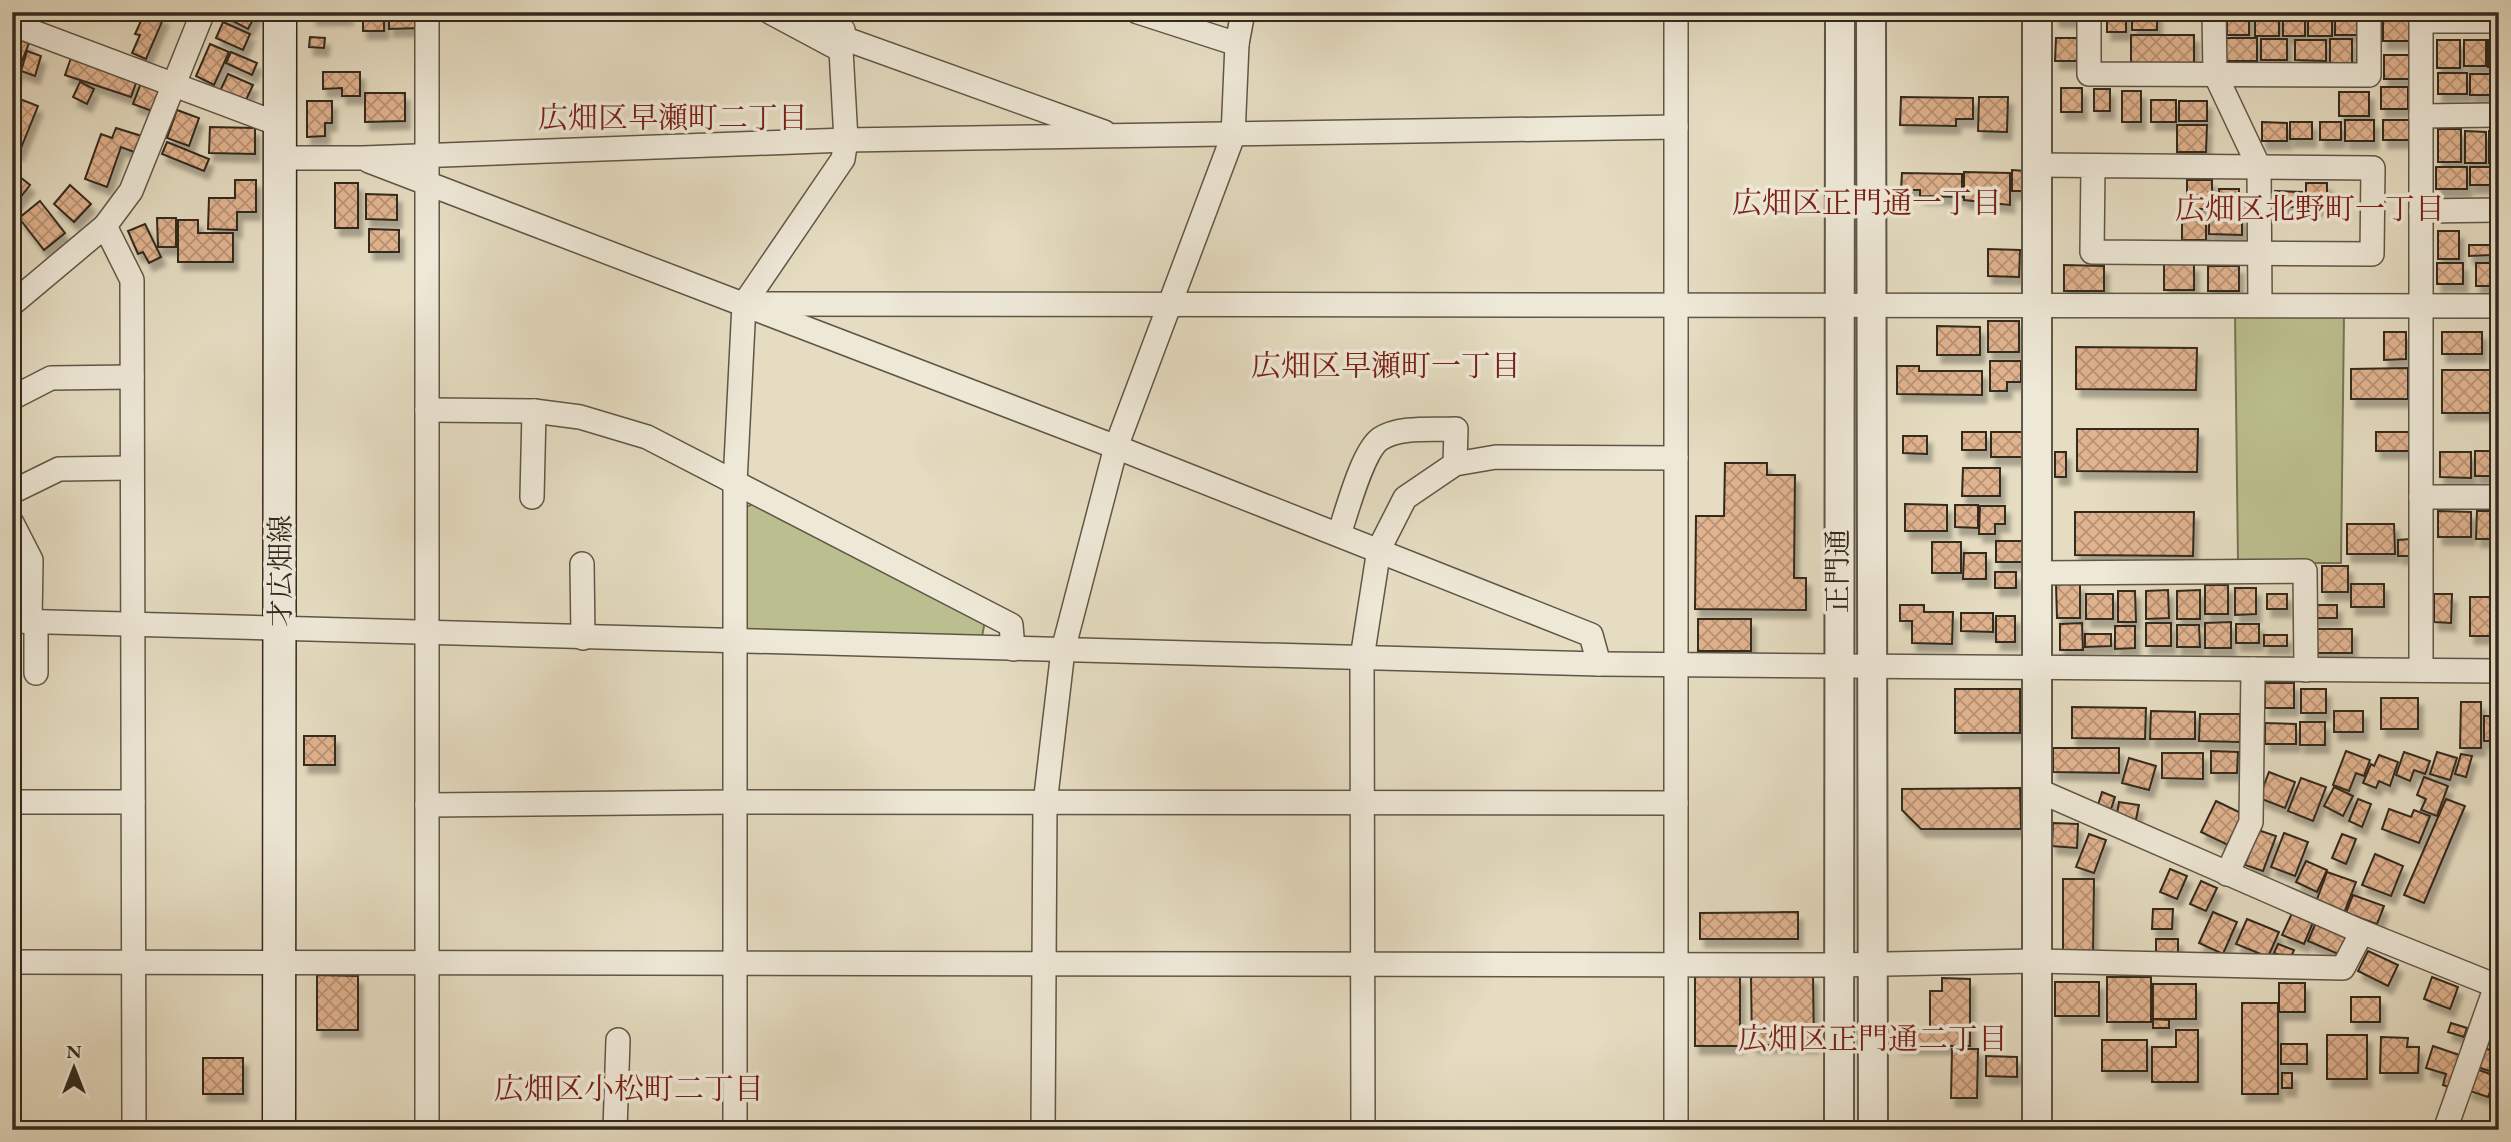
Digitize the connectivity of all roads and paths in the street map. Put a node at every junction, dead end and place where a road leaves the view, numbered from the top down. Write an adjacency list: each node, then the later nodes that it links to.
1 (203, 12): 21 (street)
2 (280, 12): 24 (main road, 才広畑線)
3 (427, 12): 29 (street)
4 (770, 12): 18 (street)
5 (813, 12): 18 (street)
6 (1138, 12): 19 (street)
7 (1242, 12): 19 (street)
8 (1676, 12): 25 (street)
9 (1840, 12): 45 (street, 正門通)
10 (1871, 12): 46 (street, 正門通)
11 (2037, 12): 32 (street)
12 (2089, 12): 20 (street)
13 (2214, 12): 20 (street)
14 (2369, 12): 20 (street)
15 (2421, 17): 16 (street); 23 (street)
16 (2499, 21)
17 (12, 24): 21 (street)
18 (842, 44): 27 (street); 28 (street)
19 (1237, 44): 26 (street)
20 (2215, 74): 34 (street)
21 (177, 85): 24 (street); 38 (street)
22 (2499, 115): 23 (street)
23 (2421, 116): 37 (street)
24 (281, 125): 30 (main road, 才広畑線)
25 (1676, 127): 26 (street); 44 (street)
26 (1233, 135): 27 (street); 42 (street)
27 (1120, 137): 28 (street)
28 (846, 140): 29 (street); 41 (street)
29 (427, 156): 31 (street); 35 (street)
30 (281, 158): 31 (street); 70 (main road, 才広畑線)
31 (363, 158): 35 (street)
32 (2037, 165): 33 (street); 47 (street)
33 (2092, 166): 34 (street); 39 (street)
34 (2259, 167): 39 (street); 39 (street)
35 (427, 185): 41 (street); 52 (street)
36 (2499, 210): 37 (street)
37 (2421, 211): 48 (street)
38 (105, 226): 40 (street); 50 (street)
39 (2259, 253): 43 (street)
40 (12, 304)
41 (744, 304): 42 (street); 54 (street); 58 (street)
42 (1171, 304): 44 (street); 54 (street)
43 (2260, 305): 47 (street); 48 (street)
44 (1676, 306): 45 (street); 55 (street)
45 (1837, 306): 46 (street); 79 (street, 正門通)
46 (1869, 306): 47 (street); 80 (street, 正門通)
47 (2037, 306): 67 (street)
48 (2421, 306): 49 (street); 61 (street)
49 (2499, 306)
50 (132, 377): 51 (street); 57 (street)
51 (12, 398)
52 (427, 410): 53 (street); 71 (street)
53 (534, 411): 58 (street); 60 (street)
54 (1116, 447): 64 (street); 75 (street)
55 (1676, 458): 56 (street); 78 (street)
56 (1455, 464): 64 (street); 65 (street)
57 (131, 468): 59 (street); 69 (street)
58 (735, 483): 73 (street); 74 (street)
59 (12, 492)
60 (532, 497)
61 (2421, 497): 62 (street); 84 (street)
62 (2499, 497)
63 (12, 523): 68 (street)
64 (1339, 534): 65 (street)
65 (1379, 549): 76 (street); 77 (street)
66 (582, 564): 72 (street)
67 (2037, 573): 81 (street); 83 (street)
68 (26, 622): 69 (street); 86 (street)
69 (131, 626): 70 (street); 89 (street)
70 (279, 628): 71 (street); 97 (main road, 才広畑線)
71 (427, 635): 72 (street); 94 (street)
72 (583, 638): 73 (street)
73 (735, 641): 74 (street); 90 (street)
74 (1013, 649): 75 (street)
75 (1063, 650): 76 (street); 93 (street)
76 (1362, 658): 77 (street); 91 (street)
77 (1599, 664): 78 (street)
78 (1676, 664): 79 (street); 92 (street)
79 (1838, 667): 80 (street); 106 (street, 正門通)
80 (1872, 667): 81 (street); 107 (street, 正門通)
81 (2037, 668): 82 (street); 87 (street)
82 (2253, 669): 83 (street); 95 (street)
83 (2306, 670): 84 (street)
84 (2421, 670): 85 (street)
85 (2499, 671)
86 (36, 673)
87 (2037, 790): 95 (street); 98 (street)
88 (12, 802): 89 (street)
89 (133, 802): 100 (street)
90 (735, 802): 93 (street); 94 (street); 102 (street)
91 (1362, 803): 92 (street); 93 (street); 104 (street)
92 (1676, 803): 105 (street)
93 (1045, 804): 103 (street)
94 (427, 806): 101 (street)
95 (2227, 874): 96 (street)
96 (2362, 932): 98 (street); 108 (street)
97 (279, 961): 100 (street); 101 (street); 111 (main road, 才広畑線)
98 (2037, 961): 107 (street); 120 (street)
99 (12, 962): 100 (street)
100 (133, 962): 110 (street)
101 (427, 962): 102 (street); 112 (street)
102 (735, 962): 103 (street); 114 (street)
103 (1044, 964): 104 (street); 115 (street)
104 (1363, 964): 105 (street); 116 (street)
105 (1676, 964): 106 (street); 117 (street)
106 (1838, 964): 107 (street); 118 (street, 正門通)
107 (1873, 964): 119 (street, 正門通)
108 (2497, 986): 121 (street)
109 (618, 1040): 113 (street)
110 (134, 1130)
111 (279, 1130)
112 (427, 1130)
113 (615, 1130)
114 (735, 1130)
115 (1043, 1130)
116 (1363, 1130)
117 (1676, 1130)
118 (1839, 1130)
119 (1873, 1130)
120 (2037, 1130)
121 (2445, 1130)

